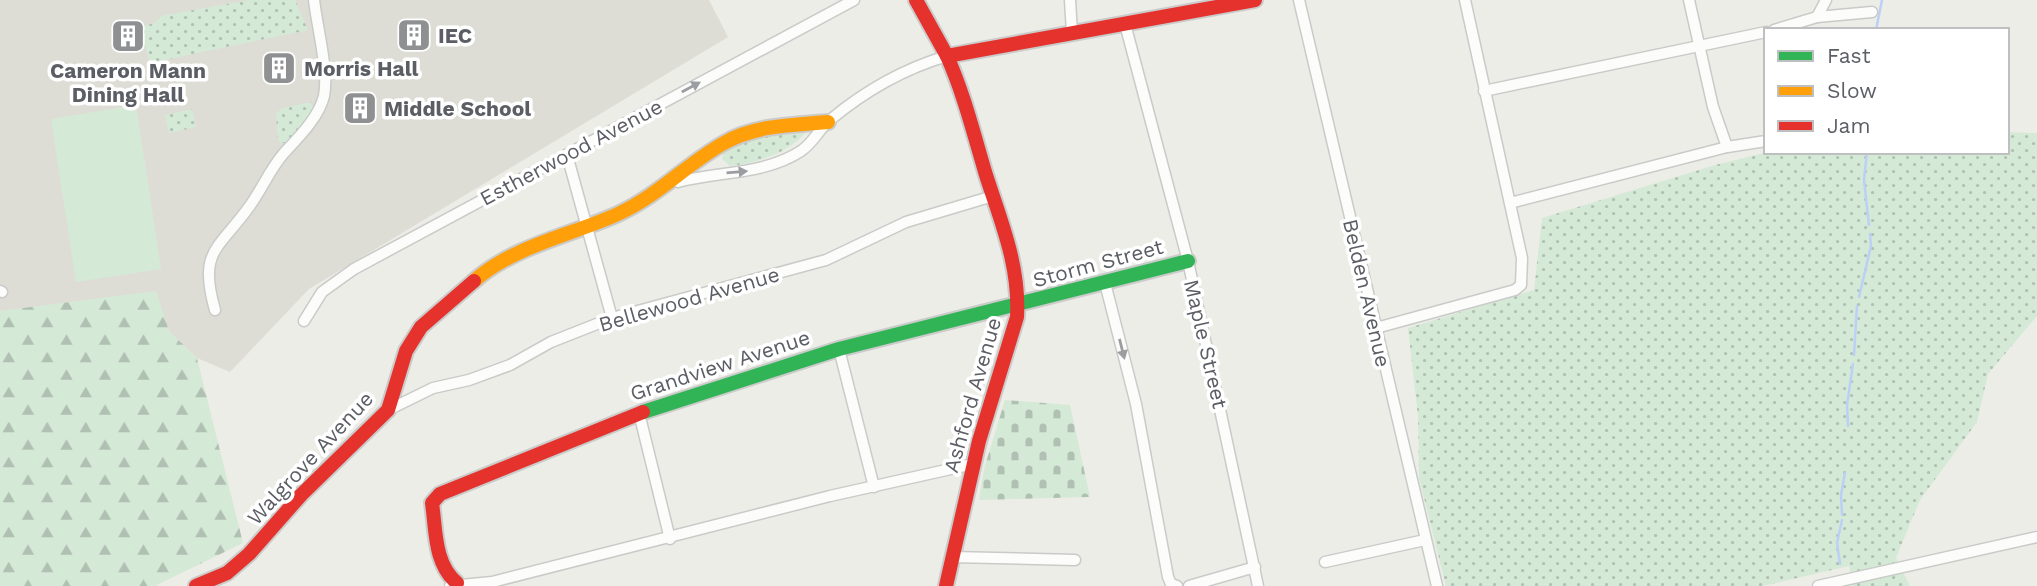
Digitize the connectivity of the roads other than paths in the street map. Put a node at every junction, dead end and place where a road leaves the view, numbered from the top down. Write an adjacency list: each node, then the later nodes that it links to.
1 (314, 0): 30 (street)
2 (854, 0): 22 (street, Estherwood Avenue, one-way to 2)
3 (916, 0): 17 (street, Ashford Avenue)
4 (1070, 0): 15 (street)
5 (1255, 0): 12 (street)
6 (1299, 0): 33 (street, Belden Avenue)
7 (1465, 0): 18 (street)
8 (1689, 0): 16 (street)
9 (1826, 0): 11 (street)
10 (1872, 12): 11 (street)
11 (1817, 17): 13 (street)
12 (1125, 24): 15 (street); 27 (street, Maple Street)
13 (1781, 28)
14 (1764, 32): 16 (street)
15 (1072, 33): 17 (street)
16 (1699, 46): 18 (street); 21 (street)
17 (947, 56): 19 (street, Walgrove Avenue); 24 (street, Ashford Avenue)
18 (1484, 90): 25 (street)
19 (828, 122): 23 (street, Walgrove Avenue); 23 (street, Walgrove Avenue, one-way to 19)
20 (1764, 141): 21 (street)
21 (1727, 147): 25 (street)
22 (566, 155): 26 (street); 32 (street, Estherwood Avenue)
23 (670, 184): 26 (street, Walgrove Avenue)
24 (993, 196): 29 (street, Ashford Avenue); 31 (street, Bellewood Avenue)
25 (1510, 203): 33 (street)
26 (587, 228): 31 (street); 35 (street, Walgrove Avenue)
27 (1188, 261): 28 (street, Storm Street); 45 (street, Maple Street)
28 (1105, 283): 29 (street, Storm Street); 49 (street, one-way to 49)
29 (1019, 305): 34 (street, Grandview Avenue); 37 (street, Ashford Avenue)
30 (215, 310)
31 (612, 318): 35 (street, Bellewood Avenue)
32 (304, 321)
33 (1376, 328): 41 (street, Belden Avenue)
34 (839, 349): 36 (street, Grandview Avenue); 38 (street)
35 (388, 410): 47 (street, Walgrove Avenue)
36 (639, 413): 40 (street); 46 (street, Grandview Avenue)
37 (973, 464): 38 (street); 42 (street, Ashford Avenue)
38 (874, 487): 40 (street)
39 (2037, 537): 53 (street)
40 (670, 539): 46 (street)
41 (1425, 540): 44 (street); 52 (street, Belden Avenue)
42 (951, 557): 43 (street); 48 (street, Ashford Avenue)
43 (1075, 560)
44 (1325, 562)
45 (1255, 566): 50 (street); 51 (street, Maple Street)
46 (454, 585)
47 (196, 586)
48 (946, 586)
49 (1177, 586)
50 (1189, 586)
51 (1258, 586)
52 (1437, 586)
53 (1818, 586)

